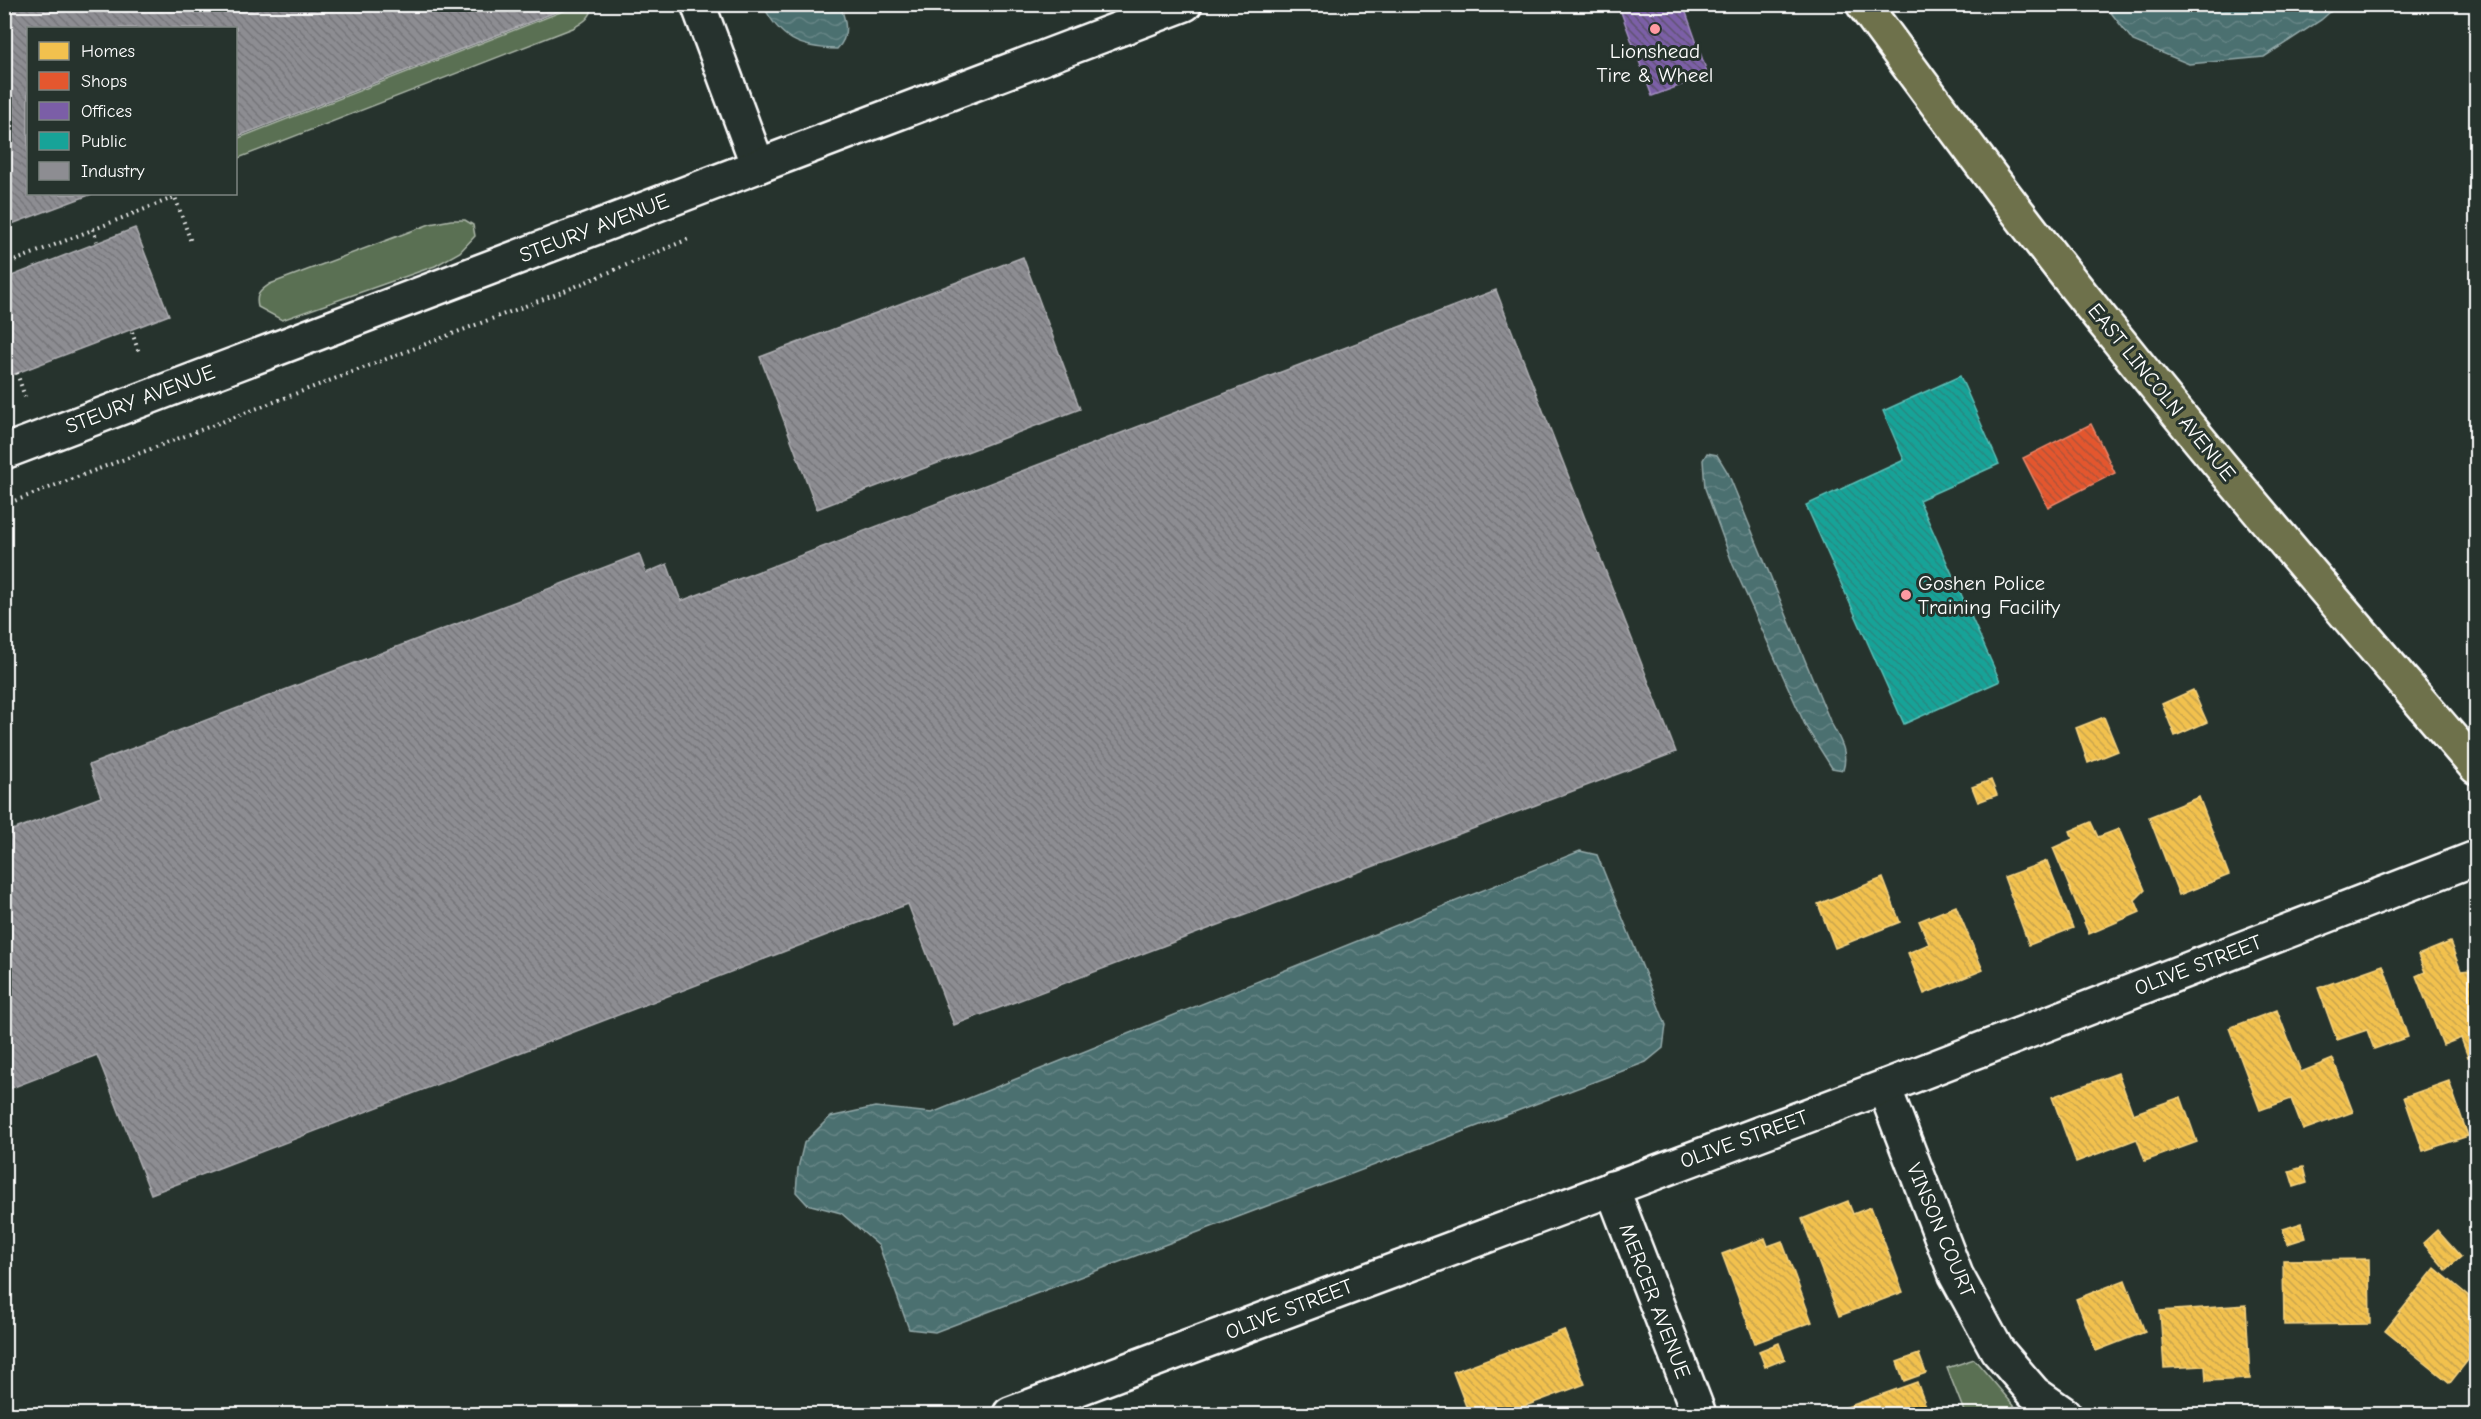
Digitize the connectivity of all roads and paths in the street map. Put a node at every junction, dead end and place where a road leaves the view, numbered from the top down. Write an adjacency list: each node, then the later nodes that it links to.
1 (698, 4): 4 (street)
2 (1185, 4): 4 (street, STEURY AVENUE)
3 (1863, 4): 16 (main road, EAST LINCOLN AVENUE)
4 (758, 166): 14 (street, STEURY AVENUE)
5 (93, 230): 7 (path); 8 (path); 9 (path)
6 (691, 238): 15 (path)
7 (97, 241)
8 (191, 242)
9 (4, 265)
10 (132, 332): 11 (path)
11 (139, 353)
12 (17, 374): 13 (path)
13 (25, 397)
14 (4, 452)
15 (4, 505)
16 (2476, 767)
17 (2476, 858): 18 (street, OLIVE STREET)
18 (1884, 1087): 19 (street, OLIVE STREET); 22 (street, VINSON COURT)
19 (1612, 1188): 20 (street, OLIVE STREET); 21 (street, MERCER AVENUE)
20 (1010, 1414)
21 (1699, 1414)
22 (2064, 1414)

